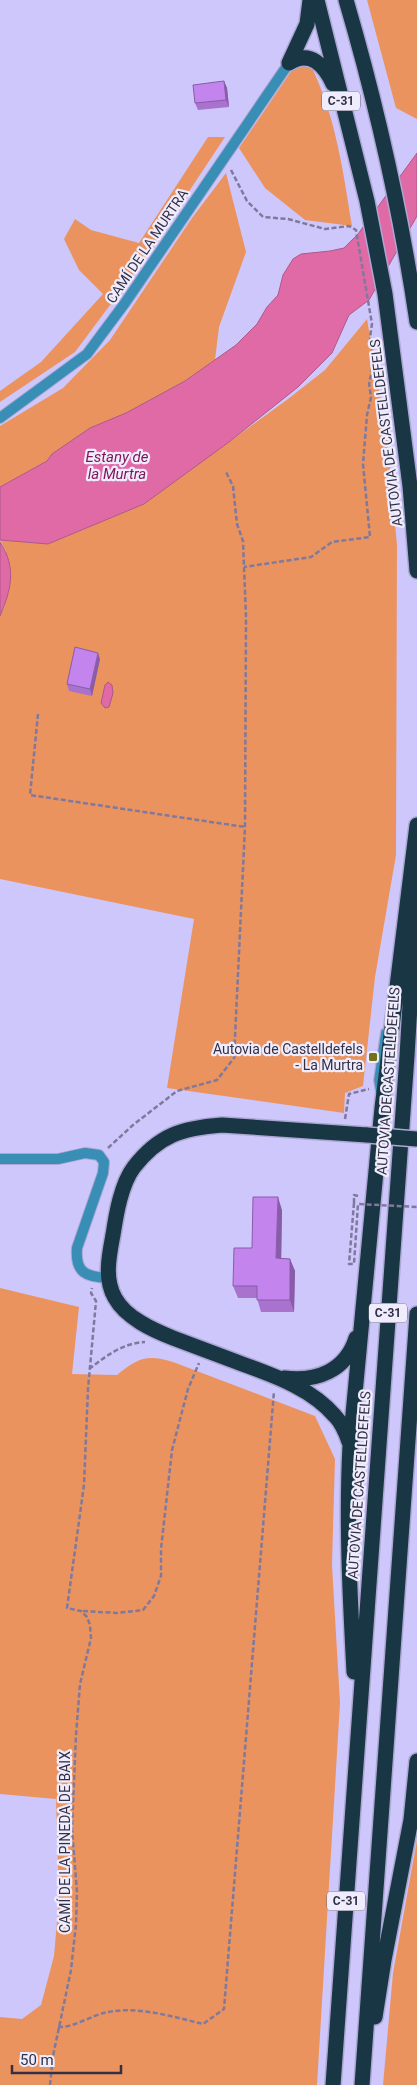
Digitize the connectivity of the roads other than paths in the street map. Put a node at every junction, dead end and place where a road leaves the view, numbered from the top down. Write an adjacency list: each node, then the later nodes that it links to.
1 (310, 0): 4 (highway)
2 (317, 0): 5 (highway, AUTOVIA DE CASTELLDEFELS / C-31)
3 (346, 0): 6 (highway, C-31)
4 (289, 63): 5 (highway); 9 (street, CAMÍ DE LA MURTRA)
5 (342, 103): 10 (highway, AUTOVIA DE CASTELLDEFELS / C-31)
6 (411, 282): 7 (highway); 8 (highway, C-31)
7 (417, 297)
8 (417, 322)
9 (0, 418)
10 (417, 571)
11 (417, 825): 17 (highway)
12 (417, 887): 20 (highway, AUTOVIA DE CASTELLDEFELS / C-31)
13 (417, 1139): 15 (highway, bridge)
14 (0, 1159): 15 (street)
15 (109, 1278): 18 (highway)
16 (417, 1314): 23 (highway, C-31)
17 (361, 1322): 18 (highway); 19 (highway)
18 (275, 1383): 19 (highway)
19 (350, 1446): 20 (highway)
20 (358, 1739): 22 (highway, AUTOVIA DE CASTELLDEFELS / C-31)
21 (417, 1761): 23 (highway)
22 (333, 2085)
23 (362, 2085)

